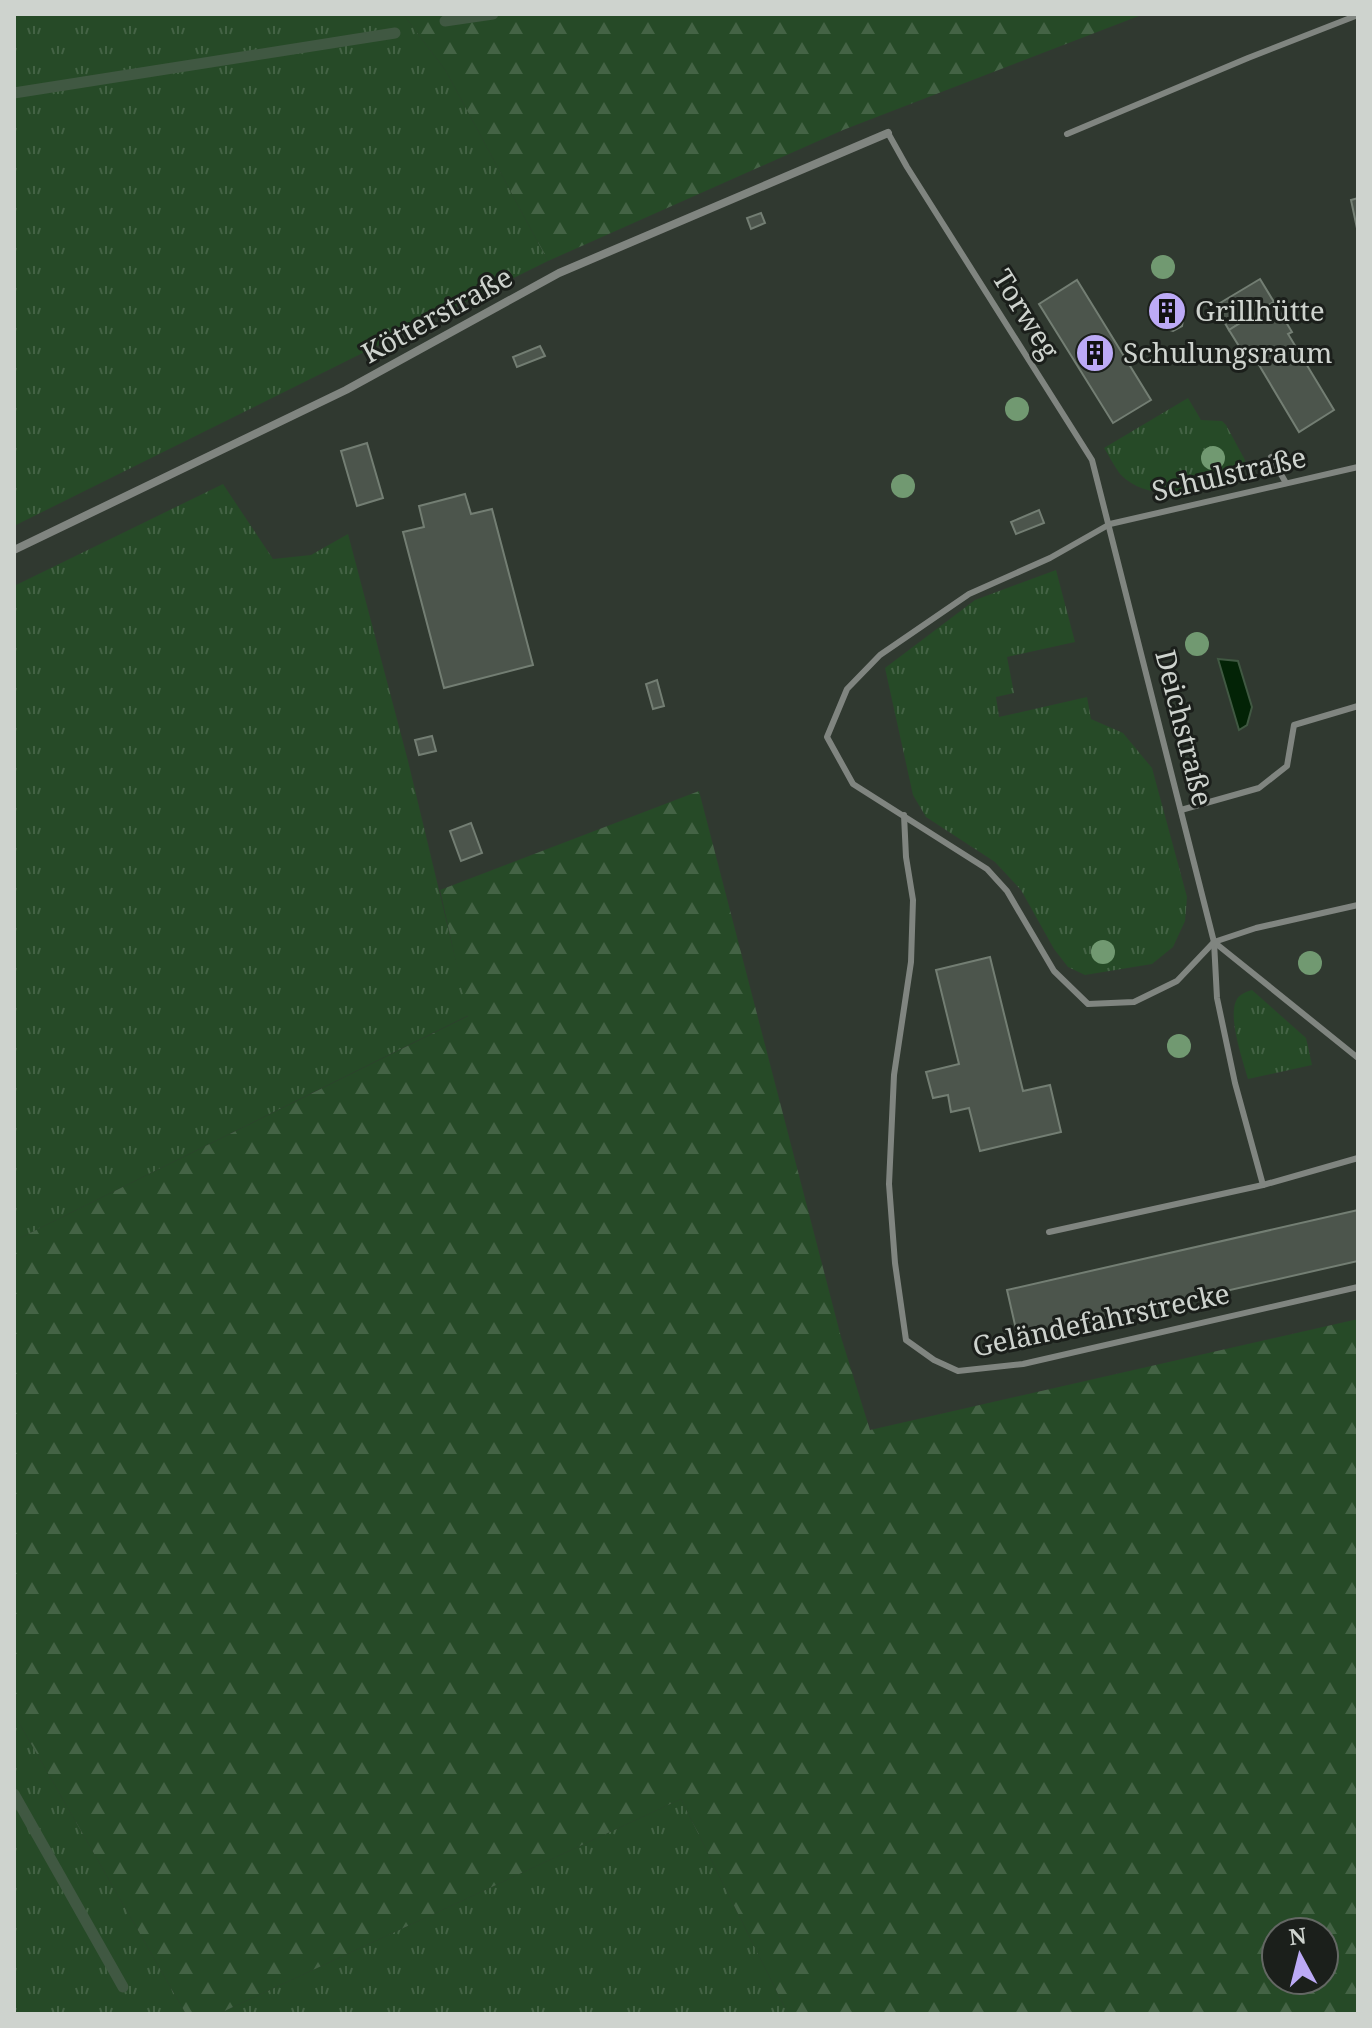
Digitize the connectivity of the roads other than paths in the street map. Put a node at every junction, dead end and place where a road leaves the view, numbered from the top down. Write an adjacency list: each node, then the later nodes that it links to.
1 (1358, 15): 3 (lane)
2 (888, 133): 7 (lane, Torweg); 8 (street, Kötterstraße)
3 (1067, 134)
4 (1271, 457): 6 (lane)
5 (1358, 467): 6 (lane, Schulstraße)
6 (1286, 483): 7 (lane, Schulstraße)
7 (1110, 524): 10 (lane, Deichstraße); 11 (lane, Schulstraße)
8 (14, 550)
9 (1358, 706): 10 (lane)
10 (1181, 810): 13 (lane, Deichstraße)
11 (904, 815): 13 (lane); 18 (lane, Geländefahrstrecke)
12 (1358, 905): 13 (lane)
13 (1214, 942): 14 (lane); 16 (lane, Deichstraße)
14 (1358, 1058)
15 (1358, 1158): 16 (lane)
16 (1263, 1185): 17 (lane)
17 (1049, 1232)
18 (1358, 1287)

